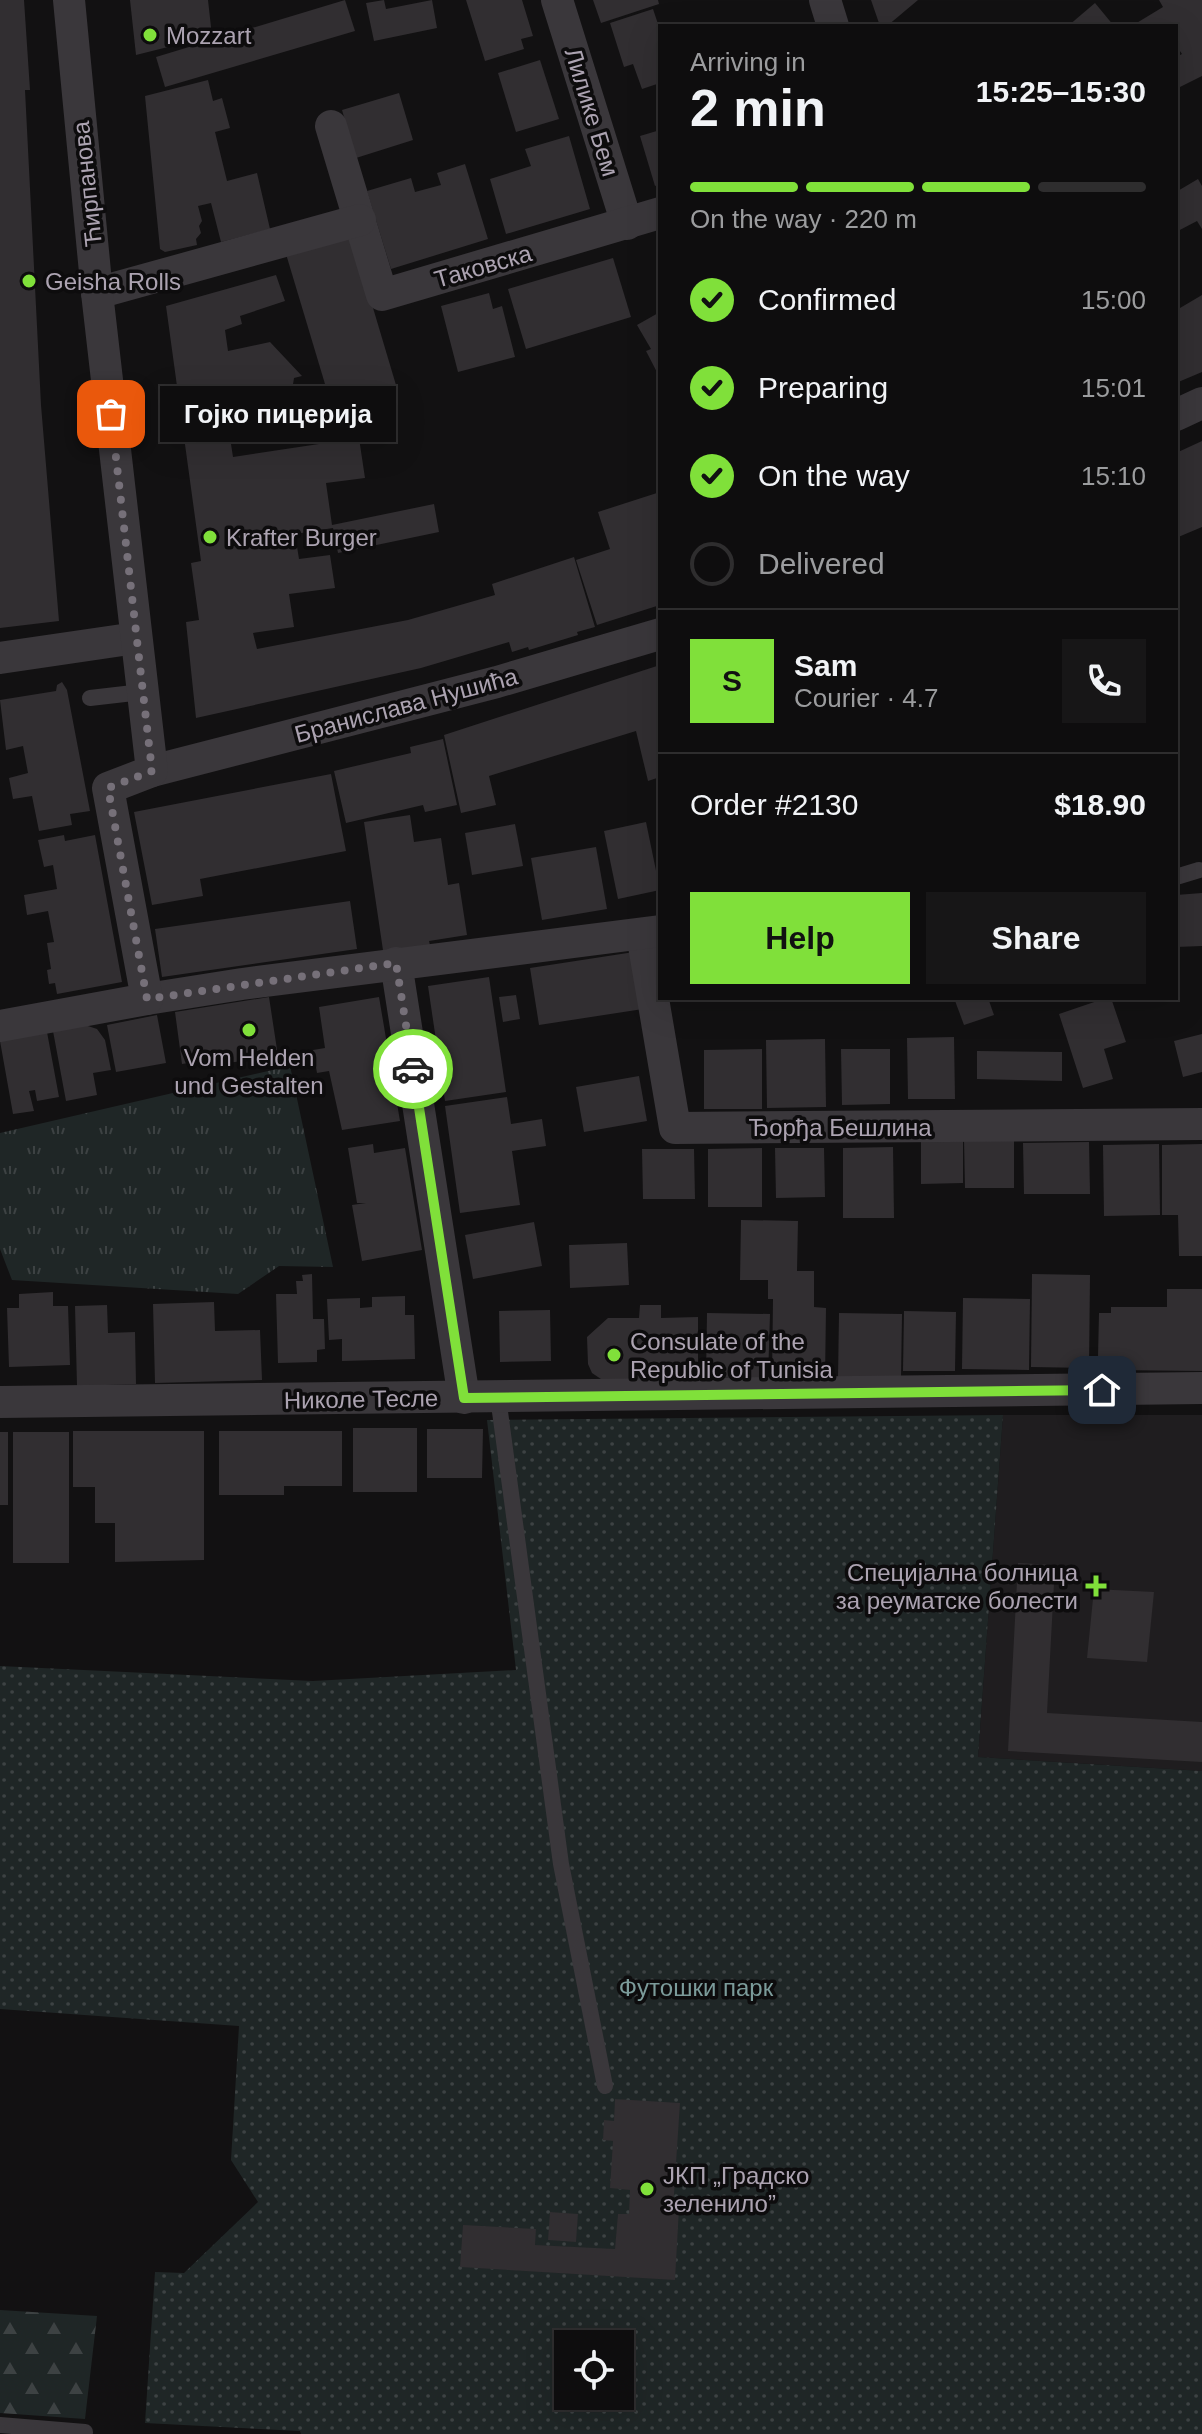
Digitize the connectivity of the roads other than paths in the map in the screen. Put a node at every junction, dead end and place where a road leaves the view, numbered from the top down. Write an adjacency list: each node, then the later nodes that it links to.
1 (69, 0): 9 (street, Ћирпанова)
2 (557, 0): 8 (street, Лилике Бем)
3 (825, 0): 4 (street)
4 (832, 24)
5 (331, 126): 7 (street, Таковска)
6 (658, 214): 8 (street, Таковска)
7 (360, 220): 8 (street, Таковска); 9 (street)
8 (627, 224)
9 (97, 293): 13 (street, Ћирпанова)
10 (1202, 403): 11 (street)
11 (1178, 414)
12 (658, 635): 17 (street, Бранислава Нушића)
13 (136, 638): 14 (street); 15 (street, Ћирпанова)
14 (0, 658)
15 (142, 692): 16 (lane); 17 (street, Ћирпанова)
16 (90, 698)
17 (152, 771): 23 (street)
18 (1199, 870): 19 (lane)
19 (1178, 876)
20 (651, 932): 21 (street); 22 (street, Ђорђа Бешлина)
21 (396, 963): 23 (street); 29 (street)
22 (658, 989)
23 (147, 999): 25 (street)
24 (659, 1000): 26 (street, Ђорђа Бешлина)
25 (0, 1026)
26 (1202, 1124)
27 (1202, 1388): 28 (street, Николе Тесле)
28 (498, 1397): 29 (street, Николе Тесле); 31 (lane)
29 (464, 1398): 30 (street, Николе Тесле)
30 (0, 1402)
31 (605, 2086)
32 (0, 2425): 33 (lane)
33 (85, 2432)

